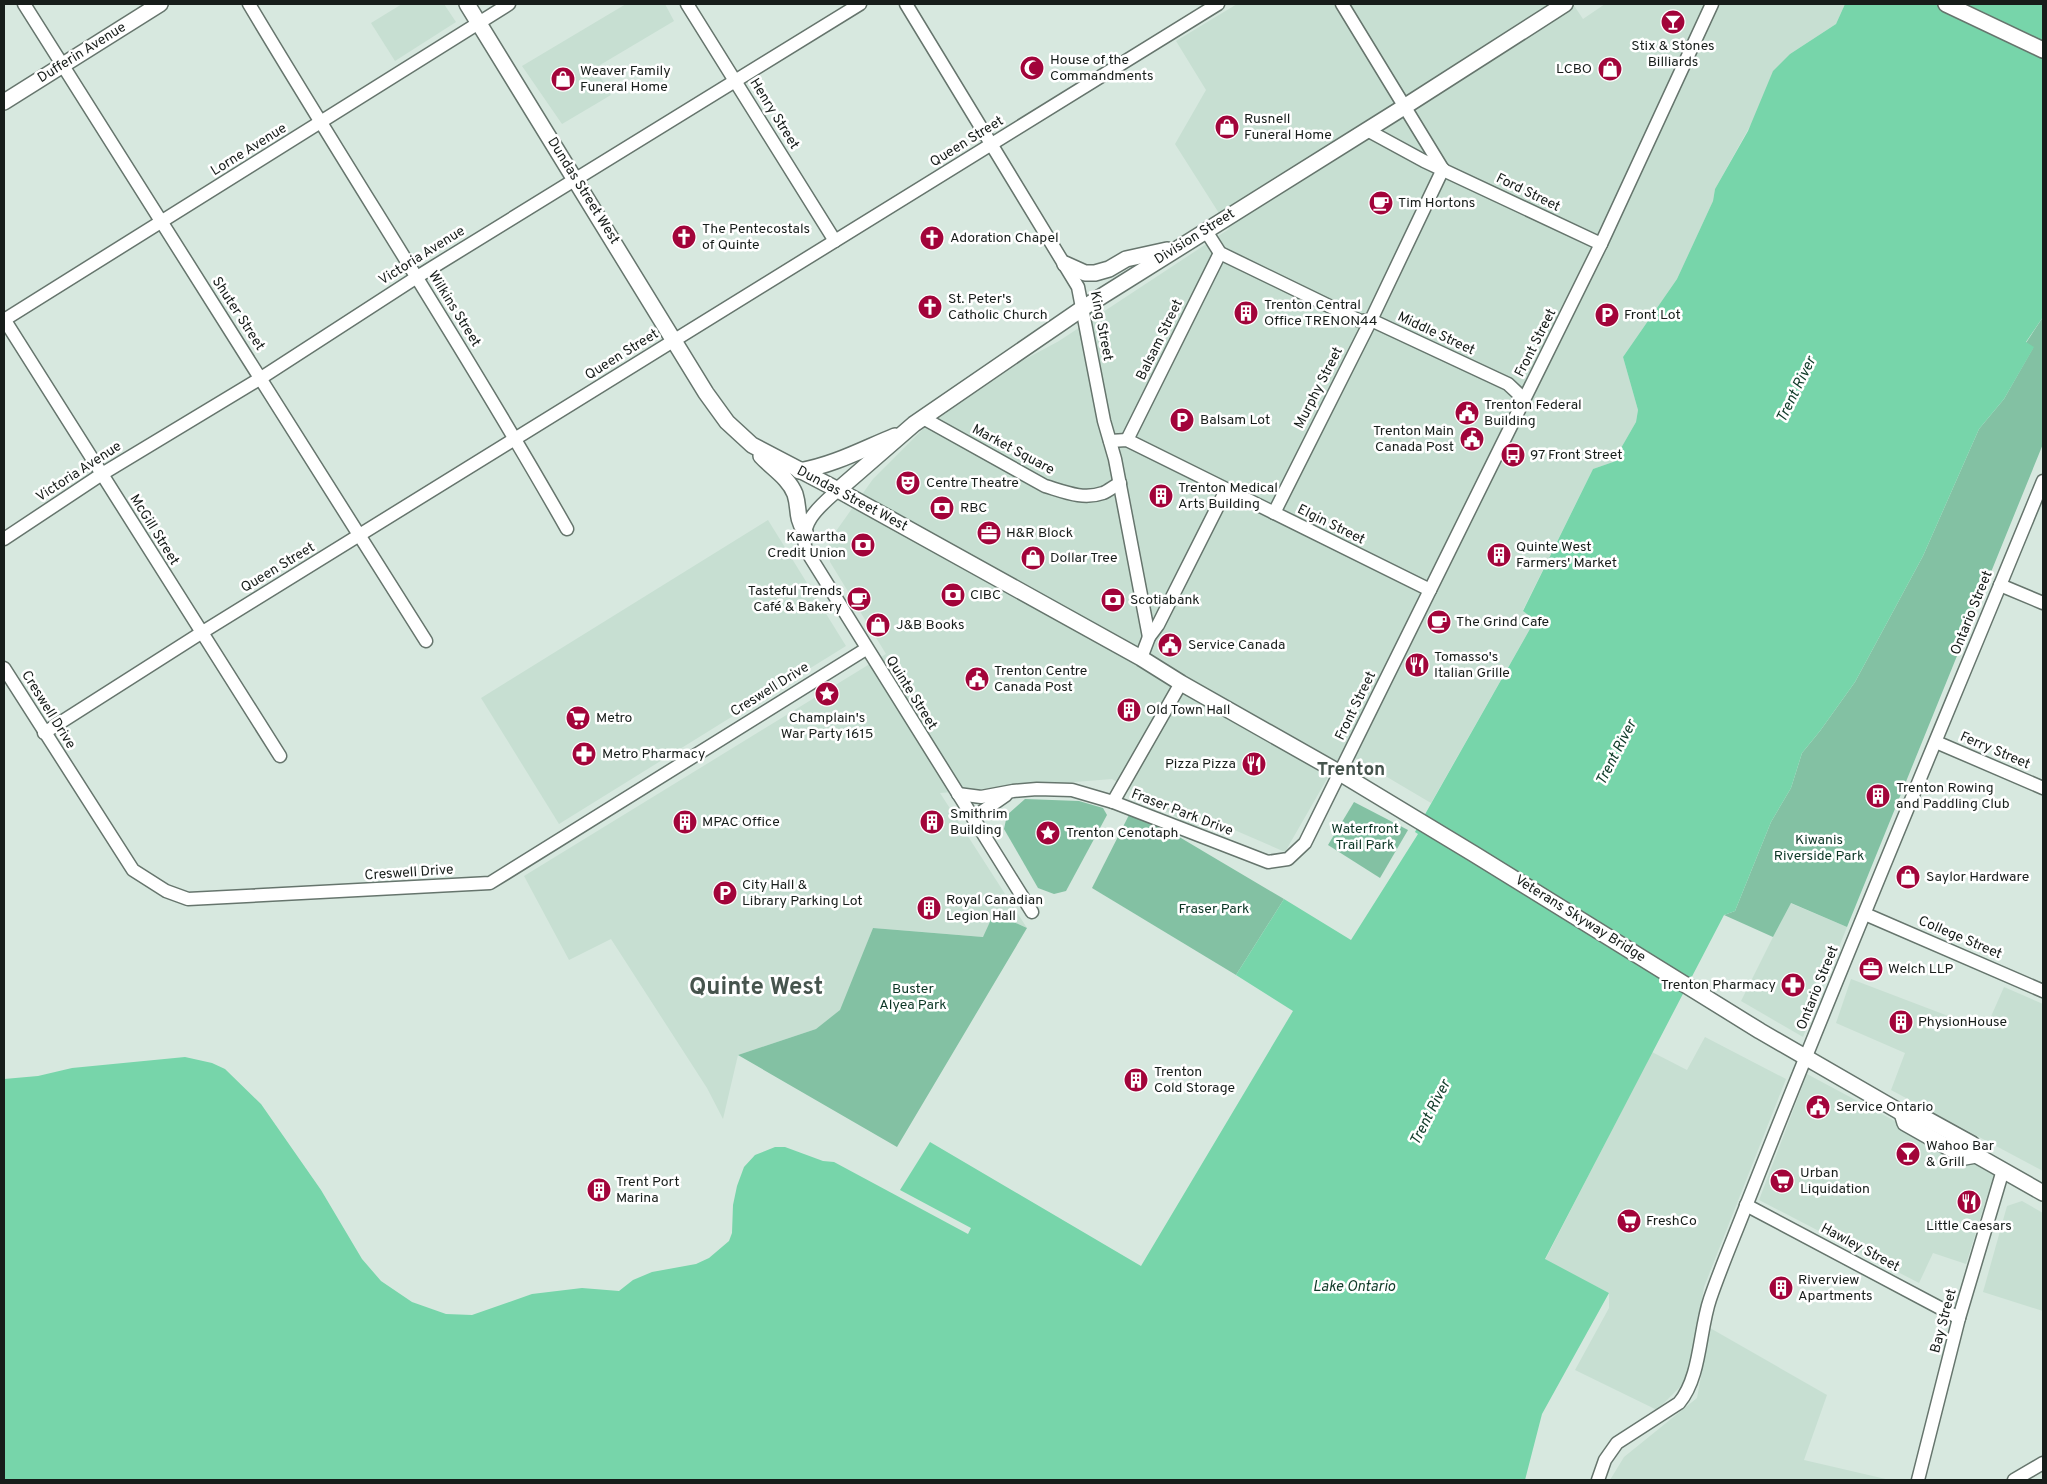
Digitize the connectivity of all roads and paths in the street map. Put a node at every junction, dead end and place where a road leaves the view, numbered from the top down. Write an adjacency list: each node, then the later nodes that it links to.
1 (24, 4): 16 (street, Shuter Street)
2 (160, 4): 16 (main road, Dufferin Avenue)
3 (249, 4): 20 (street, Wilkins Street)
4 (467, 4): 14 (main road, Dundas Street West)
5 (509, 4): 14 (street, Lorne Avenue)
6 (687, 4): 17 (street, Henry Street)
7 (860, 4): 17 (street, Victoria Avenue)
8 (906, 4): 22 (street, King Street)
9 (1218, 4): 22 (street, Queen Street)
10 (1342, 4): 19 (street)
11 (1565, 4): 19 (main road, Division Street)
12 (1712, 4): 28 (street, Front Street)
13 (1946, 4): 15 (main road)
14 (478, 23): 20 (street, Lorne Avenue); 24 (main road, Dundas Street West)
15 (2043, 50)
16 (61, 66): 18 (main road, Dufferin Avenue); 25 (street, Shuter Street)
17 (735, 81): 24 (street, Victoria Avenue); 27 (street, Henry Street)
18 (4, 102)
19 (1404, 107): 21 (main road, Division Street); 23 (street)
20 (320, 123): 25 (street, Lorne Avenue); 32 (street, Wilkins Street)
21 (1367, 130): 23 (street, Ford Street); 26 (main road, Division Street)
22 (992, 145): 27 (street, Queen Street); 31 (street, King Street)
23 (1443, 169): 28 (street, Ford Street); 35 (street, Murphy Street)
24 (576, 178): 32 (street, Victoria Avenue); 36 (main road, Dundas Street West)
25 (161, 223): 34 (street, Lorne Avenue); 37 (street, Shuter Street)
26 (1206, 230): 29 (main road, Division Street); 30 (street)
27 (835, 241): 36 (street, Queen Street)
28 (1601, 244): 38 (street, Front Street)
29 (1178, 248): 31 (main road); 33 (main road, Division Street)
30 (1220, 253): 35 (street, Middle Street); 42 (street, Balsam Street)
31 (1065, 264): 33 (street, King Street)
32 (417, 277): 37 (street, Victoria Avenue); 41 (street, Wilkins Street)
33 (1083, 308): 39 (main road, Division Street); 43 (street, King Street)
34 (4, 319): 46 (street, McGill Street)
35 (1370, 320): 38 (street, Middle Street); 51 (street, Murphy Street)
36 (674, 340): 41 (street, Queen Street); 44 (main road, Dundas Street West)
37 (261, 378): 46 (street, Victoria Avenue); 54 (street, Shuter Street)
38 (1524, 399): 57 (street, Front Street)
39 (923, 418): 40 (main road, Division Street); 48 (street, Market Square)
40 (906, 431): 45 (main road); 49 (main road, Division Street)
41 (516, 438): 52 (street, Wilkins Street); 54 (street, Queen Street)
42 (1127, 440): 43 (street); 50 (street, Elgin Street)
43 (1110, 441): 48 (street, King Street)
44 (752, 445): 45 (main road, Dundas Street West); 53 (main road)
45 (799, 471): 49 (main road, Dundas Street West)
46 (102, 474): 55 (street, Victoria Avenue); 59 (street, McGill Street)
47 (2043, 481): 56 (street, Ontario Street)
48 (1120, 483): 60 (street, King Street)
49 (838, 490): 53 (street); 63 (main road, Dundas Street West)
50 (1226, 490): 51 (street, Elgin Street); 60 (street)
51 (1274, 513): 57 (street, Elgin Street)
52 (567, 529)
53 (805, 532): 62 (street, Quinte Street)
54 (359, 536): 59 (street, Queen Street); 61 (street, Shuter Street)
55 (4, 539)
56 (2000, 585): 58 (street); 67 (street, Ontario Street)
57 (1430, 590): 69 (street, Front Street)
58 (2043, 603)
59 (201, 633): 66 (street, Queen Street); 68 (street, McGill Street)
60 (1149, 637): 63 (street)
61 (426, 641)
62 (866, 648): 66 (street, Creswell Drive); 72 (street, Quinte Street)
63 (1140, 658): 65 (main road, Dundas Street West)
64 (4, 668): 66 (street, Creswell Drive)
65 (1182, 683): 69 (main road, Dundas Street West); 73 (street)
66 (44, 733)
67 (1936, 742): 70 (street, Ferry Street); 77 (street, Ontario Street)
68 (280, 756)
69 (1340, 773): 73 (street, Fraser Park Drive); 74 (main road, Dundas Street West)
70 (2043, 788)
71 (1013, 791): 72 (street); 73 (street, Fraser Park Drive); 75 (street, Fraser Park Drive)
72 (958, 794): 75 (street, Quinte Street)
73 (1113, 802)
74 (1409, 814): 79 (main road, Veterans Skyway Bridge)
75 (972, 818): 76 (street, Quinte Street)
76 (1032, 912)
77 (1865, 914): 78 (street, College Street); 79 (street, Ontario Street)
78 (2043, 990)
79 (1805, 1058): 80 (main road, Veterans Skyway Bridge); 82 (street, Ontario Street)
80 (2003, 1170): 81 (main road, Veterans Skyway Bridge); 83 (street, Bay Street)
81 (2043, 1193)
82 (1746, 1205): 83 (street, Hawley Street); 85 (street, Ontario Street)
83 (1959, 1318): 86 (street, Bay Street)
84 (2043, 1463): 87 (street)
85 (1598, 1480)
86 (1918, 1480)
87 (2014, 1480)

